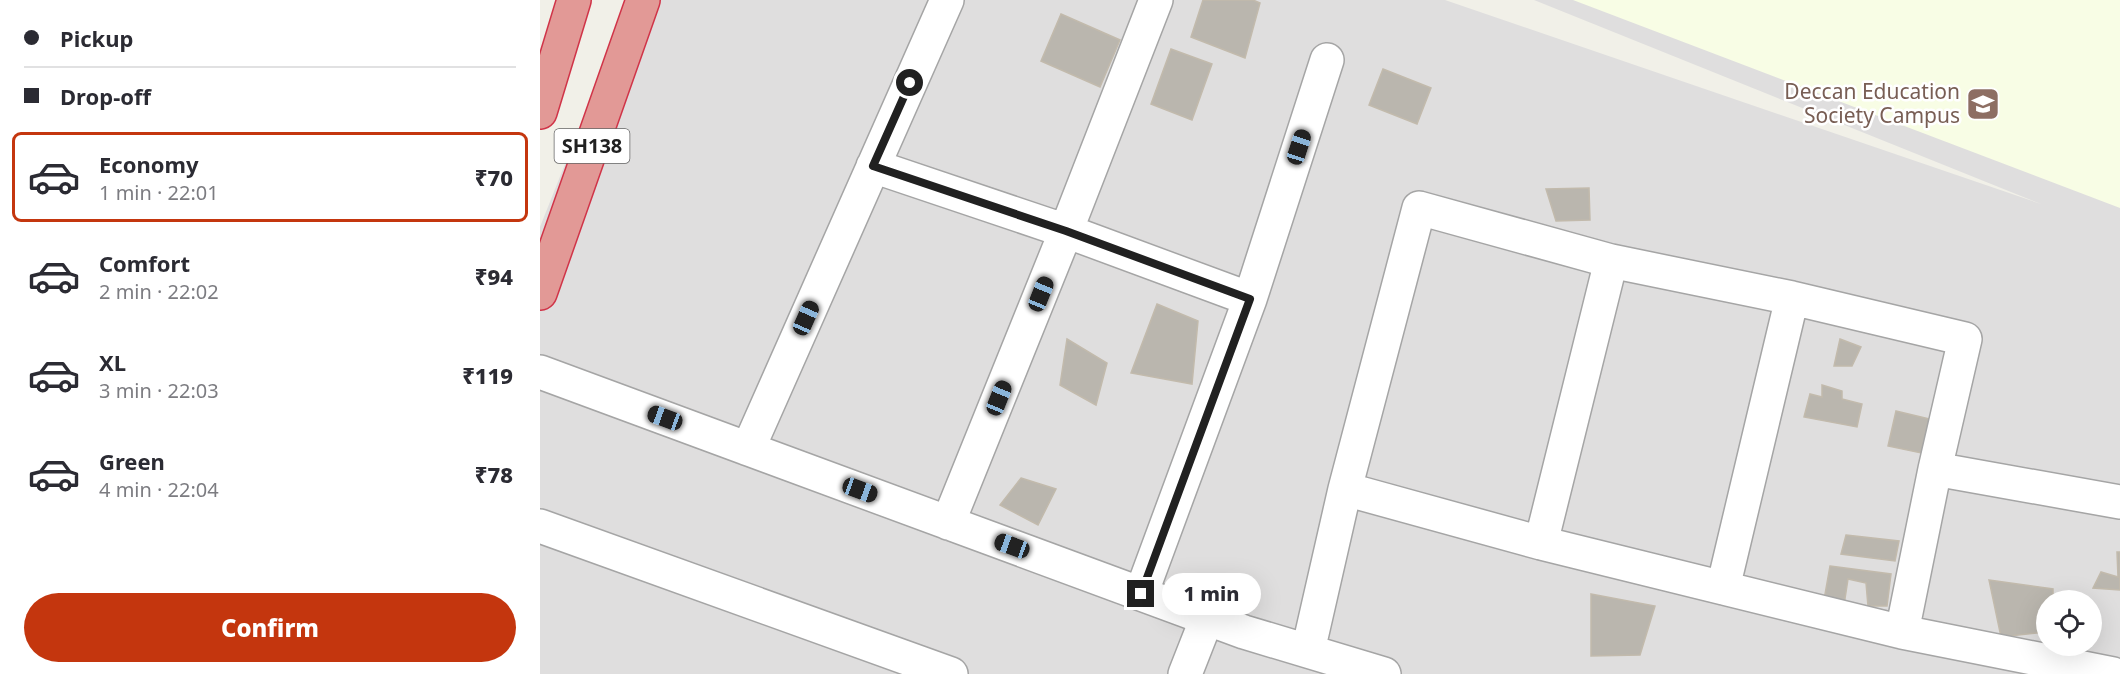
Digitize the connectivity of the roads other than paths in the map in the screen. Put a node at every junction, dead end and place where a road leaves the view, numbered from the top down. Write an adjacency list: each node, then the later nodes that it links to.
1 (574, 0): 6 (highway)
2 (643, 0): 10 (highway, SH138)
3 (947, 0): 7 (street)
4 (1156, 0): 8 (street)
5 (1327, 60): 12 (street)
6 (540, 112)
7 (873, 166): 8 (street); 14 (street)
8 (1066, 231): 12 (street); 18 (street)
9 (1611, 261): 11 (street); 16 (street); 20 (street)
10 (540, 293)
11 (1792, 298): 15 (street); 21 (street)
12 (1250, 299): 22 (street)
13 (540, 372): 14 (street)
14 (748, 448): 18 (street)
15 (1935, 469): 17 (street); 24 (street)
16 (1345, 489): 20 (street); 25 (street)
17 (2120, 502)
18 (948, 523): 22 (street)
19 (540, 526): 26 (street)
20 (1541, 543): 21 (street)
21 (1723, 588): 24 (street)
22 (1141, 594): 23 (street)
23 (1207, 618): 25 (street); 27 (street)
24 (1902, 632): 29 (street)
25 (1308, 651): 28 (street)
26 (951, 674)
27 (1185, 674)
28 (1384, 674)
29 (2113, 674)

